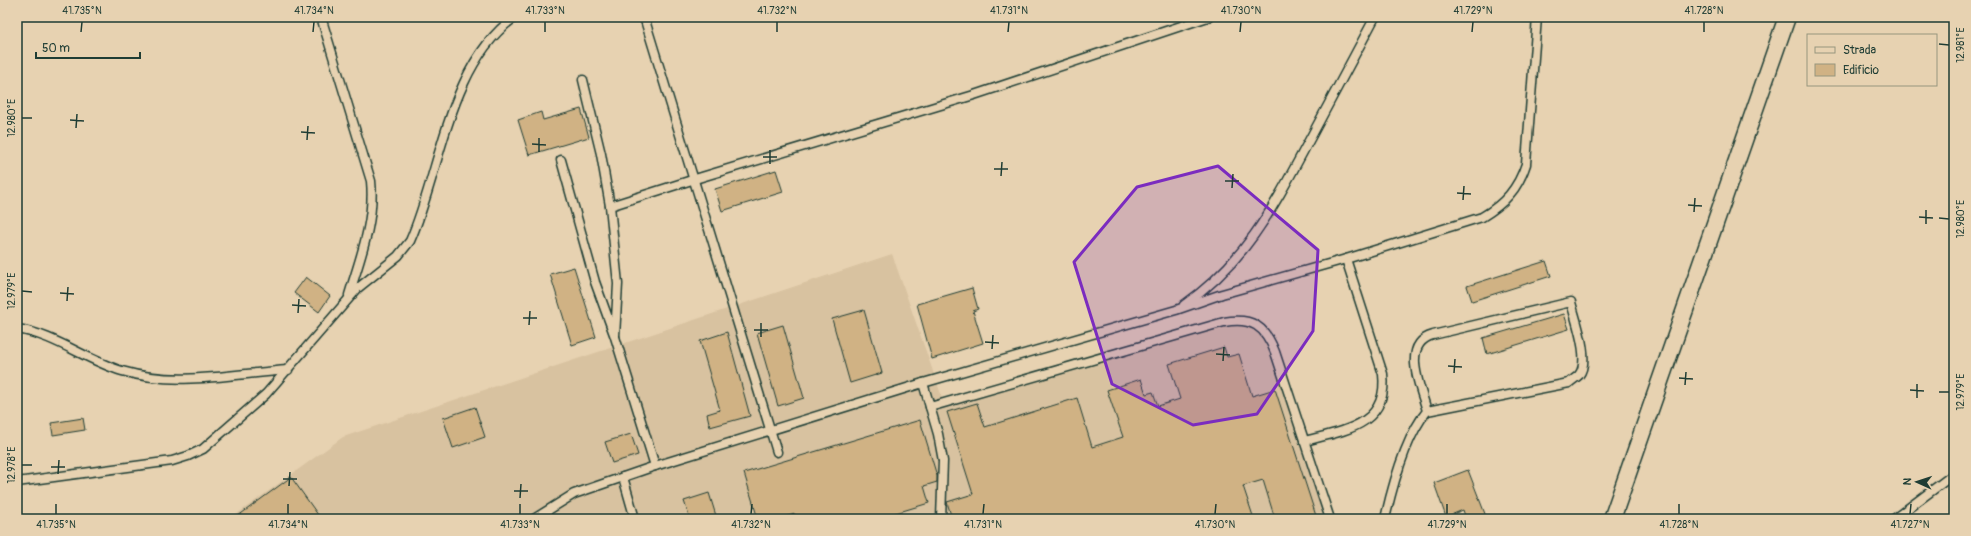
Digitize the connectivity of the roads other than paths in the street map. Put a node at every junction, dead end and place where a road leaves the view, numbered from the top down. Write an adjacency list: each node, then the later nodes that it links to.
1 (321, 17): 13 (lane)
2 (515, 17): 13 (lane)
3 (644, 17): 10 (lane)
4 (1208, 17): 10 (lane)
5 (1375, 17): 14 (lane)
6 (1538, 17): 12 (lane)
7 (1787, 17): 33 (street)
8 (583, 80): 11 (lane)
9 (561, 160): 16 (lane)
10 (694, 179): 11 (lane); 21 (lane)
11 (610, 206): 16 (lane)
12 (1346, 259): 14 (lane); 22 (lane)
13 (349, 298): 17 (lane)
14 (1176, 310): 18 (lane)
15 (17, 329): 17 (lane)
16 (615, 337): 24 (lane)
17 (288, 370): 27 (lane)
18 (923, 383): 19 (lane); 21 (lane)
19 (930, 407): 22 (lane); 30 (lane)
20 (1427, 412): 20 (lane); 32 (lane)
21 (771, 429): 23 (lane); 24 (lane)
22 (1304, 441): 31 (lane)
23 (777, 452)
24 (655, 466): 26 (lane)
25 (1954, 474): 34 (lane)
26 (623, 477): 28 (lane); 29 (lane)
27 (17, 482)
28 (534, 519)
29 (635, 519)
30 (941, 519)
31 (1330, 519)
32 (1385, 519)
33 (1612, 519)
34 (1894, 519)

